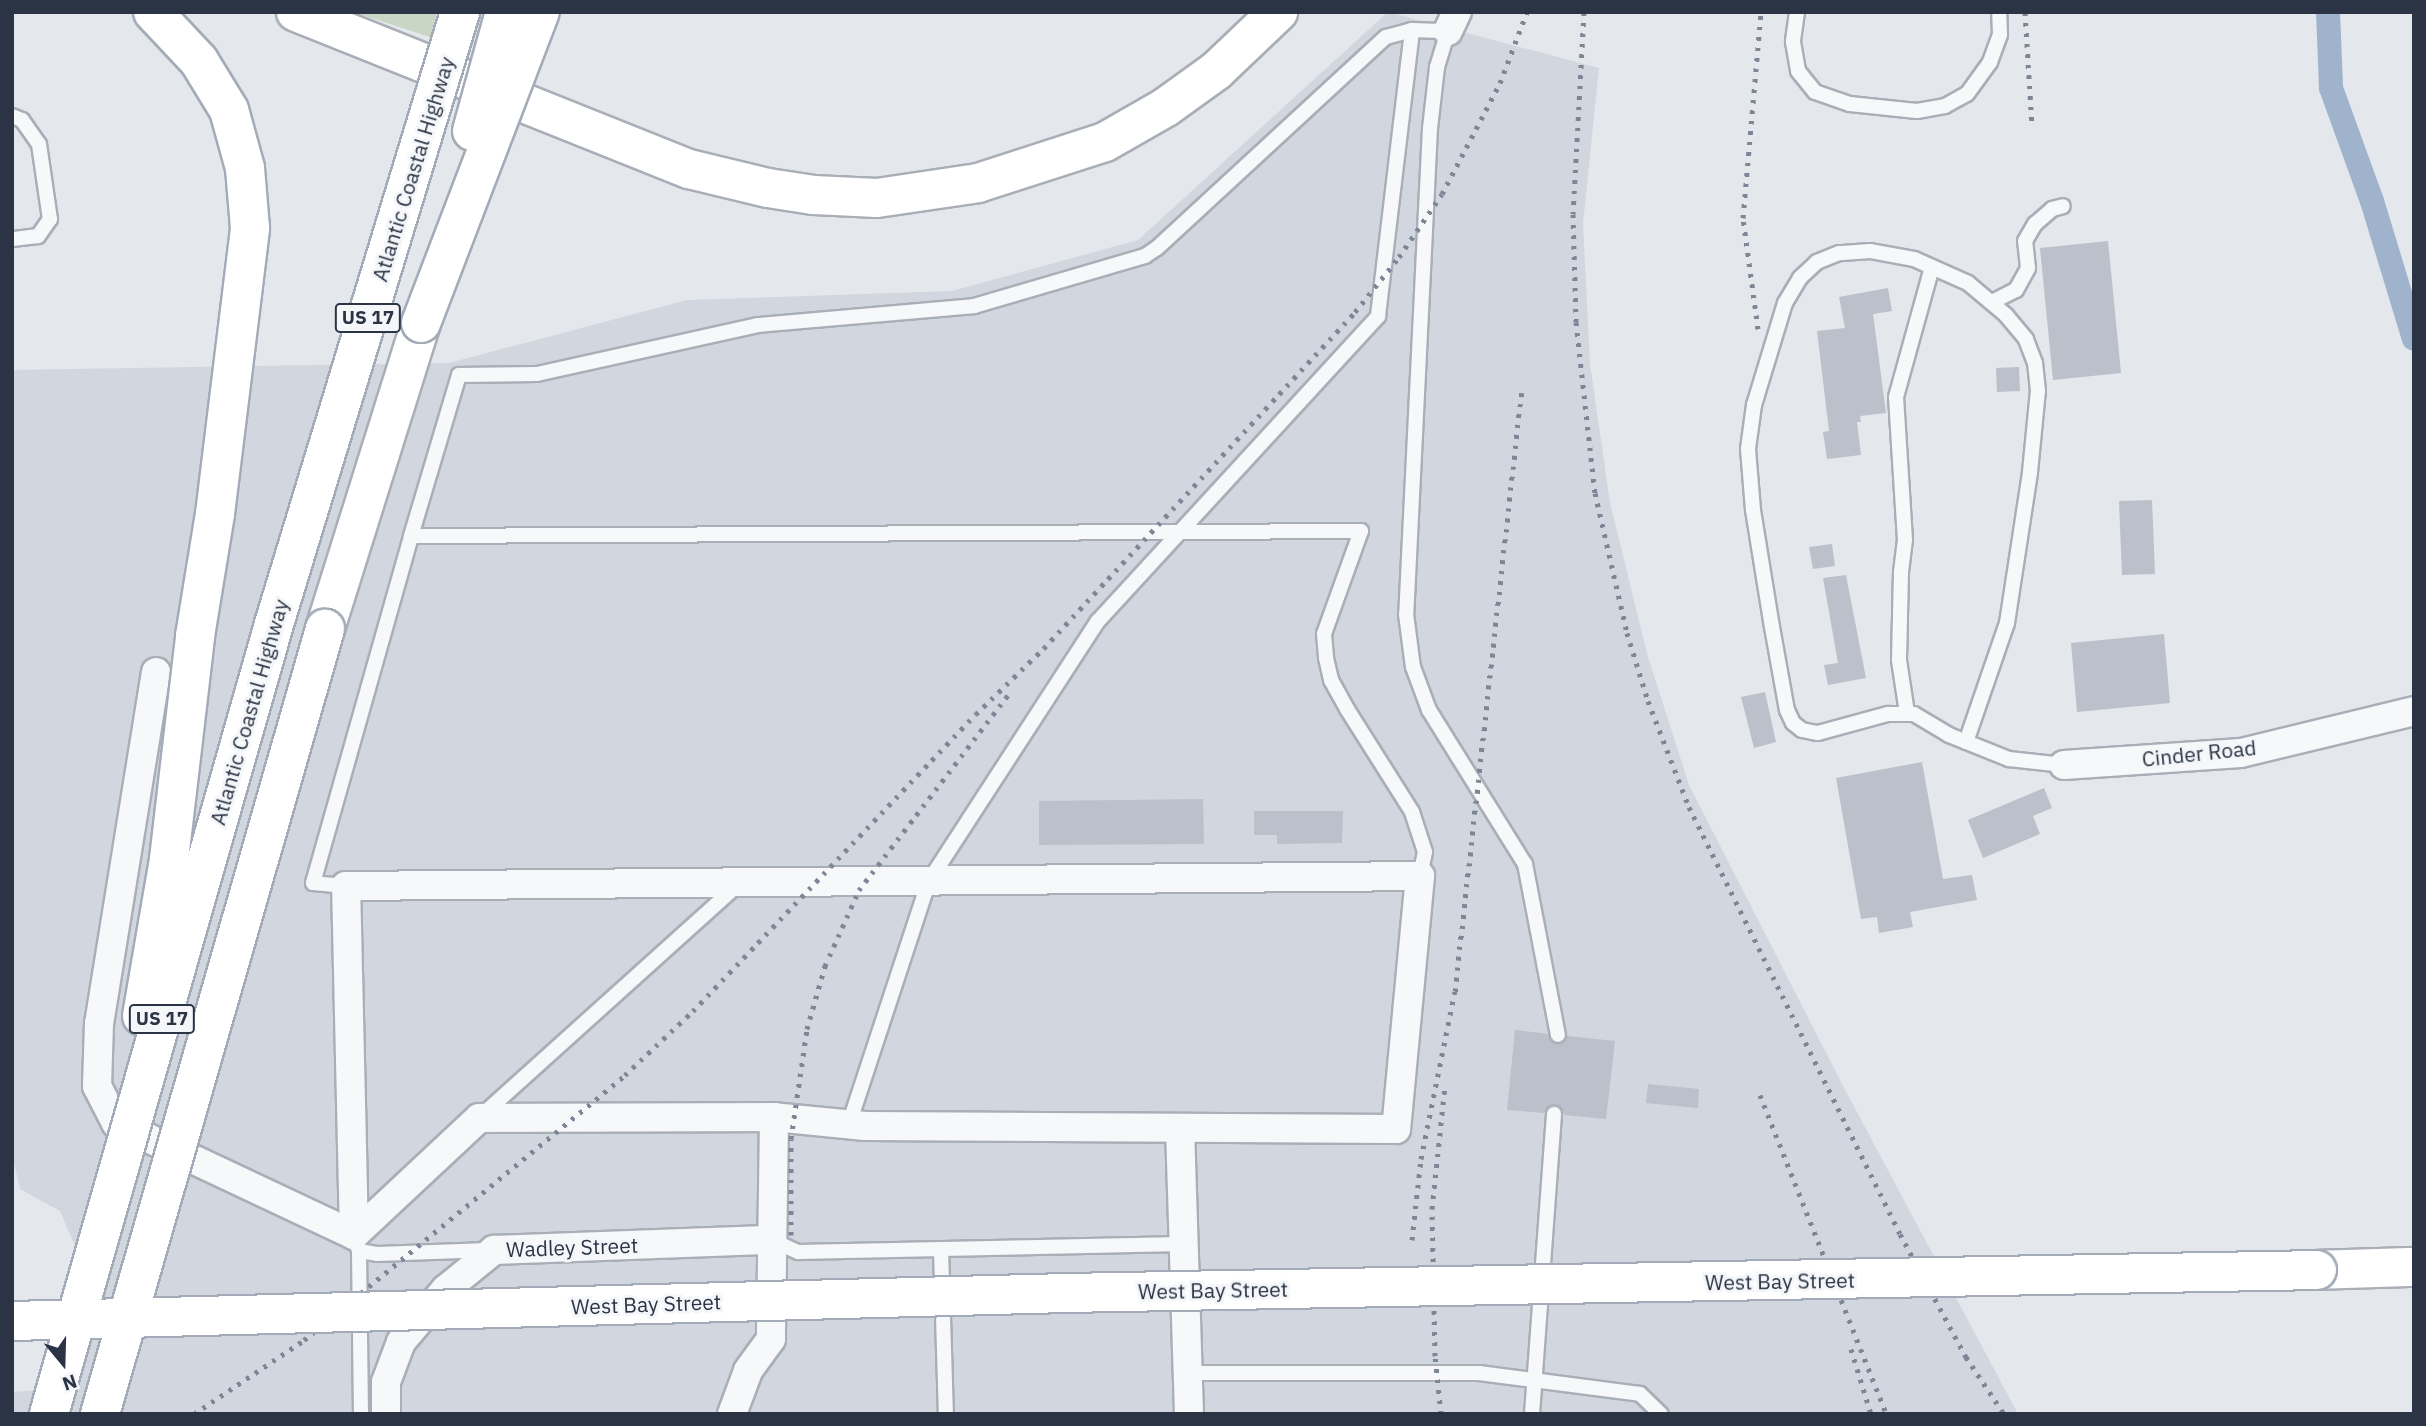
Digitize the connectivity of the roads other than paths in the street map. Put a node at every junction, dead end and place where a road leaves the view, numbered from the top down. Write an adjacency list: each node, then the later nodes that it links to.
1 (153, 12): 34 (main road, bridge)
2 (296, 12): 6 (main road)
3 (460, 12): 34 (main road, Atlantic Coastal Highway / US 17, bridge)
4 (505, 12): 16 (main road, Atlantic Coastal Highway / US 17, bridge)
5 (540, 12): 16 (main road, bridge)
6 (1278, 12)
7 (1797, 12): 8 (lane)
8 (1999, 12)
9 (1452, 21): 10 (lane); 28 (lane)
10 (1412, 30): 17 (lane); 18 (lane)
11 (12, 116): 13 (lane)
12 (2063, 206): 15 (lane)
13 (12, 239)
14 (1932, 267): 15 (lane); 21 (lane); 21 (lane)
15 (1992, 302): 22 (lane)
16 (421, 323): 45 (main road, Atlantic Coastal Highway / US 17, bridge)
17 (1179, 531): 18 (lane); 24 (lane); 25 (lane)
18 (411, 536): 27 (lane)
19 (156, 671): 36 (street)
20 (2414, 711): 23 (street, Cinder Road)
21 (1907, 713): 22 (lane)
22 (1966, 742): 23 (lane)
23 (2064, 765)
24 (1420, 876): 25 (street); 33 (street)
25 (929, 881): 26 (street); 32 (lane)
26 (740, 883): 27 (street); 31 (lane)
27 (346, 886): 36 (street)
28 (1558, 1035)
29 (1554, 1114): 43 (lane)
30 (774, 1117): 31 (street); 32 (street); 35 (street)
31 (479, 1118): 36 (street)
32 (849, 1124): 33 (street)
33 (1180, 1128): 37 (street)
34 (120, 1166): 44 (main road, Atlantic Coastal Highway / US 17, bridge)
35 (772, 1240): 38 (lane); 39 (street, Wadley Street); 48 (street)
36 (357, 1243): 39 (lane); 46 (lane)
37 (1183, 1244): 38 (lane); 42 (street)
38 (941, 1249): 49 (lane)
39 (494, 1250): 47 (street, Wadley Street)
40 (2414, 1267): 41 (main road, West Bay Street, bridge)
41 (12, 1321)
42 (1187, 1373): 43 (lane); 50 (street)
43 (1535, 1380): 51 (lane); 52 (lane)
44 (49, 1414)
45 (100, 1414)
46 (361, 1414)
47 (386, 1414)
48 (732, 1414)
49 (946, 1414)
50 (1189, 1414)
51 (1532, 1414)
52 (1661, 1414)

